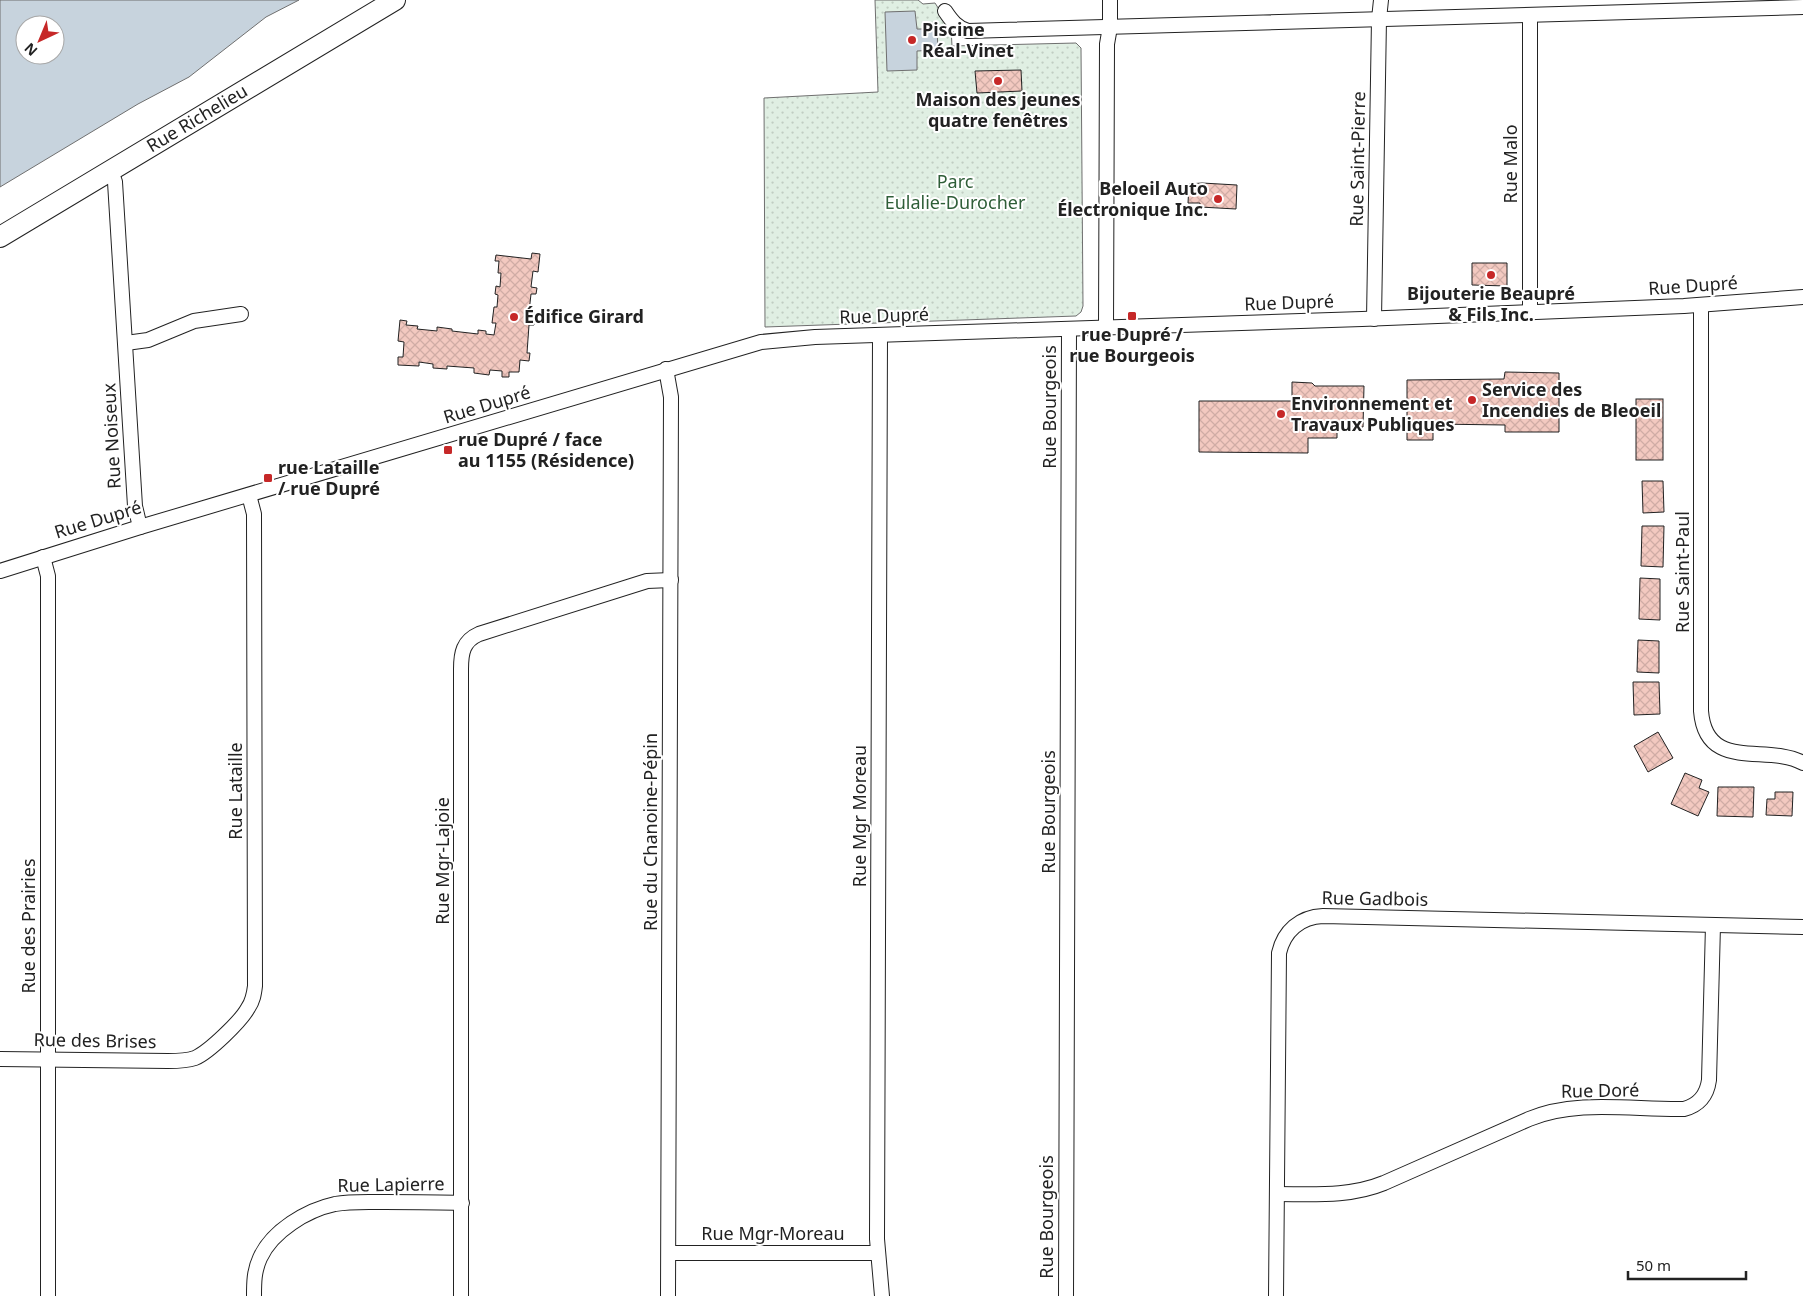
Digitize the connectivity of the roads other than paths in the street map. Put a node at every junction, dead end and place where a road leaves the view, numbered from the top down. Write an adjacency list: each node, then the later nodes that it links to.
1 (395, 0): 10 (main road, Rue Richelieu)
2 (1110, 0): 9 (street)
3 (1381, 0): 8 (street, Rue Saint-Pierre)
4 (1757, 4): 5 (street); 7 (street)
5 (1803, 7)
6 (945, 11): 9 (street)
7 (1530, 16): 8 (street); 14 (street, Rue Malo)
8 (1379, 19): 9 (street); 16 (street, Rue Saint-Pierre)
9 (1110, 27): 18 (street)
10 (110, 171): 11 (main road, Rue Richelieu); 20 (street, Rue Noiseux)
11 (0, 237)
12 (1803, 297): 13 (street, Rue Dupré)
13 (1702, 305): 14 (street, Rue Dupré); 27 (street, Rue Saint-Paul)
14 (1530, 312): 16 (street, Rue Dupré)
15 (241, 314): 20 (street)
16 (1374, 319): 18 (street, Rue Dupré)
17 (1068, 328): 18 (street, Rue Dupré); 19 (street, Rue Dupré); 42 (street, Rue Bourgeois)
18 (1106, 328)
19 (880, 336): 21 (street, Rue Dupré); 36 (street, Rue Mgr Moreau)
20 (126, 343): 23 (street, Rue Noiseux)
21 (666, 369): 22 (street, Rue Dupré); 26 (street, Rue du Chanoine-Pépin)
22 (249, 495): 23 (street, Rue Dupré); 31 (street, Rue Lataille)
23 (140, 527): 24 (street, Rue Dupré)
24 (43, 557): 25 (street, Rue Dupré); 32 (street, Rue des Prairies)
25 (0, 571)
26 (671, 580): 34 (street, Rue Mgr-Lajoie); 35 (street, Rue du Chanoine-Pépin)
27 (1803, 763)
28 (1713, 925): 29 (street, Rue Gadbois); 33 (street, Rue Doré); 33 (street, Rue Gadbois)
29 (1803, 927)
30 (0, 1059): 32 (street, Rue des Brises)
31 (190, 1059): 32 (street, Rue des Brises)
32 (48, 1060): 37 (street, Rue des Prairies)
33 (1277, 1194): 43 (street, Rue Gadbois)
34 (462, 1203): 38 (street, Rue Lapierre); 39 (street, Rue Mgr-Lajoie)
35 (669, 1253): 36 (street, Rue Mgr-Moreau); 40 (street, Rue du Chanoine-Pépin)
36 (878, 1253): 41 (street, Rue Mgr Moreau)
37 (48, 1296)
38 (254, 1296)
39 (461, 1296)
40 (668, 1296)
41 (882, 1296)
42 (1066, 1296)
43 (1276, 1296)

